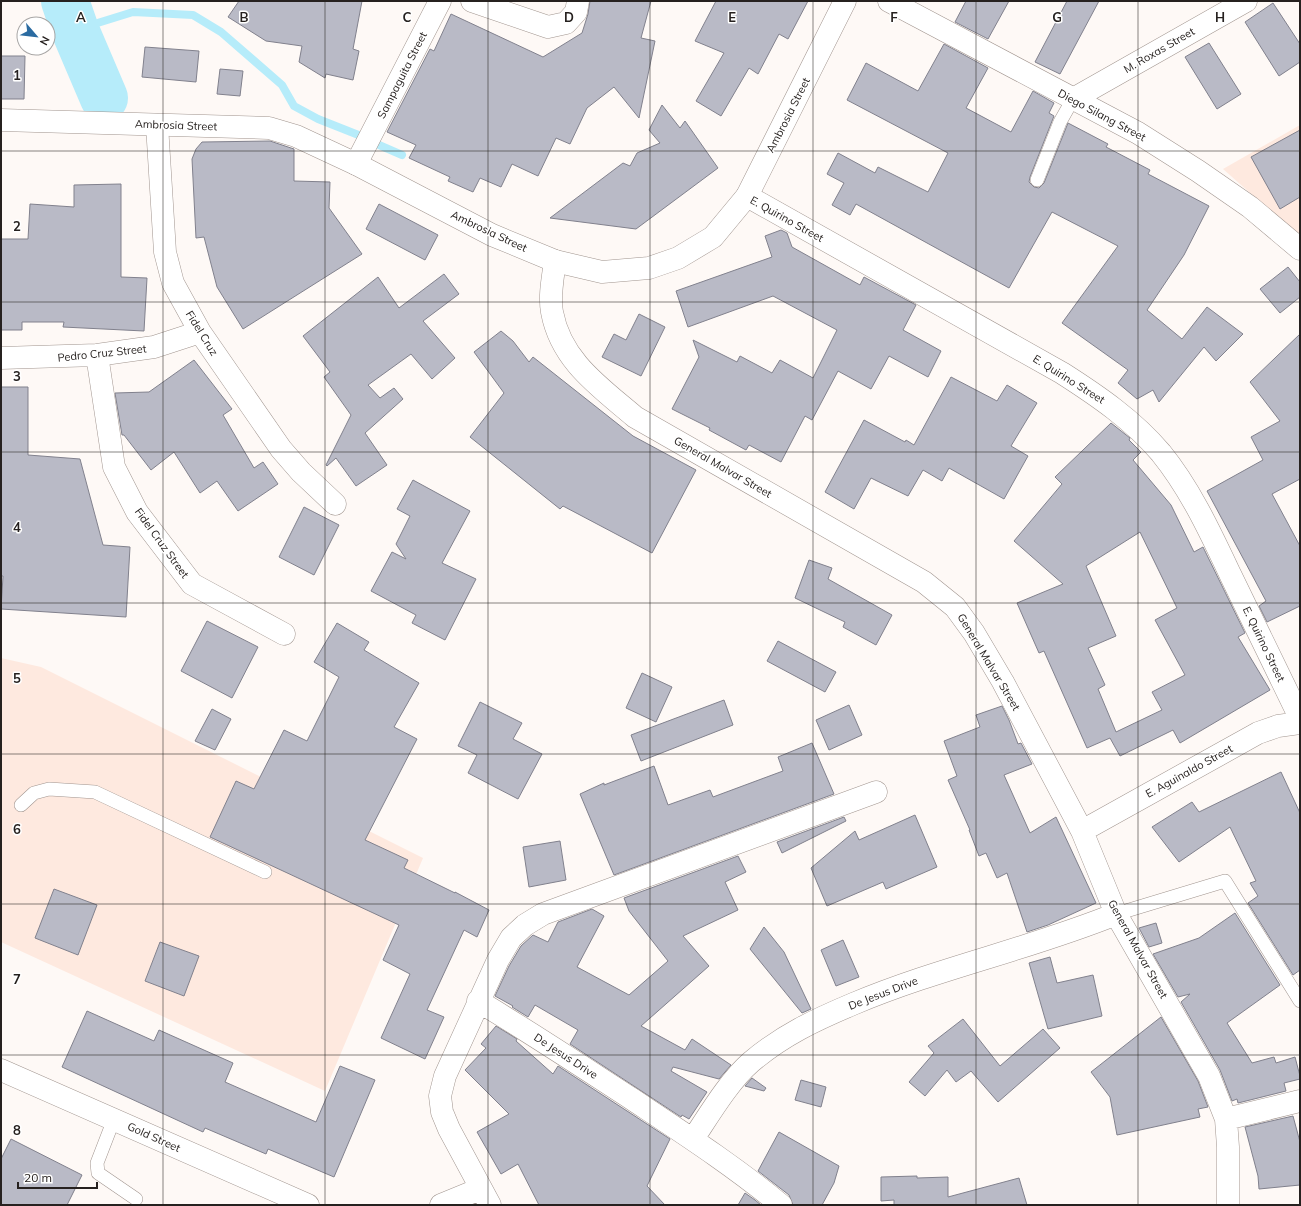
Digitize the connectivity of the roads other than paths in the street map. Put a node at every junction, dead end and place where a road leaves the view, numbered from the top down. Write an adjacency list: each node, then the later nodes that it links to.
1 (440, 1): 10 (street, Sampaguita Street)
2 (472, 1): 6 (street)
3 (845, 1): 12 (street, Ambrosia Street)
4 (889, 1): 7 (street, Diego Silang Street)
5 (1246, 1): 7 (street, M. Roxas Street)
6 (577, 6)
7 (1073, 99): 11 (lane); 13 (street, Diego Silang Street)
8 (1, 120): 9 (street, Ambrosia Street)
9 (158, 125): 10 (street, Ambrosia Street); 15 (street, Fidel Cruz)
10 (360, 156): 14 (street, Ambrosia Street)
11 (1037, 180)
12 (747, 196): 14 (street, Ambrosia Street); 20 (street, E. Quirino Street)
13 (1300, 249)
14 (555, 261): 24 (street, General Malvar Street)
15 (200, 332): 16 (street, Pedro Cruz Street); 18 (street, Fidel Cruz)
16 (97, 355): 17 (street, Pedro Cruz Street); 19 (street, Fidel Cruz Street)
17 (1, 358)
18 (334, 504)
19 (284, 634)
20 (1300, 718)
21 (1300, 722): 24 (street, E. Aguinaldo Street)
22 (876, 792): 27 (street)
23 (21, 805): 25 (lane)
24 (1082, 830): 26 (street, General Malvar Street)
25 (265, 872)
26 (1116, 914): 28 (lane); 32 (street, General Malvar Street); 33 (street, De Jesus Drive)
27 (478, 1001): 33 (street, De Jesus Drive); 34 (street)
28 (1300, 1001)
29 (1, 1070): 31 (street, Gold Street)
30 (1300, 1101): 32 (street)
31 (114, 1119): 35 (lane); 36 (street, Gold Street)
32 (1226, 1119): 39 (street, General Malvar Street)
33 (693, 1139): 38 (street, De Jesus Drive)
34 (485, 1197): 37 (street)
35 (136, 1199)
36 (308, 1205)
37 (441, 1205)
38 (781, 1205)
39 (1228, 1205)

